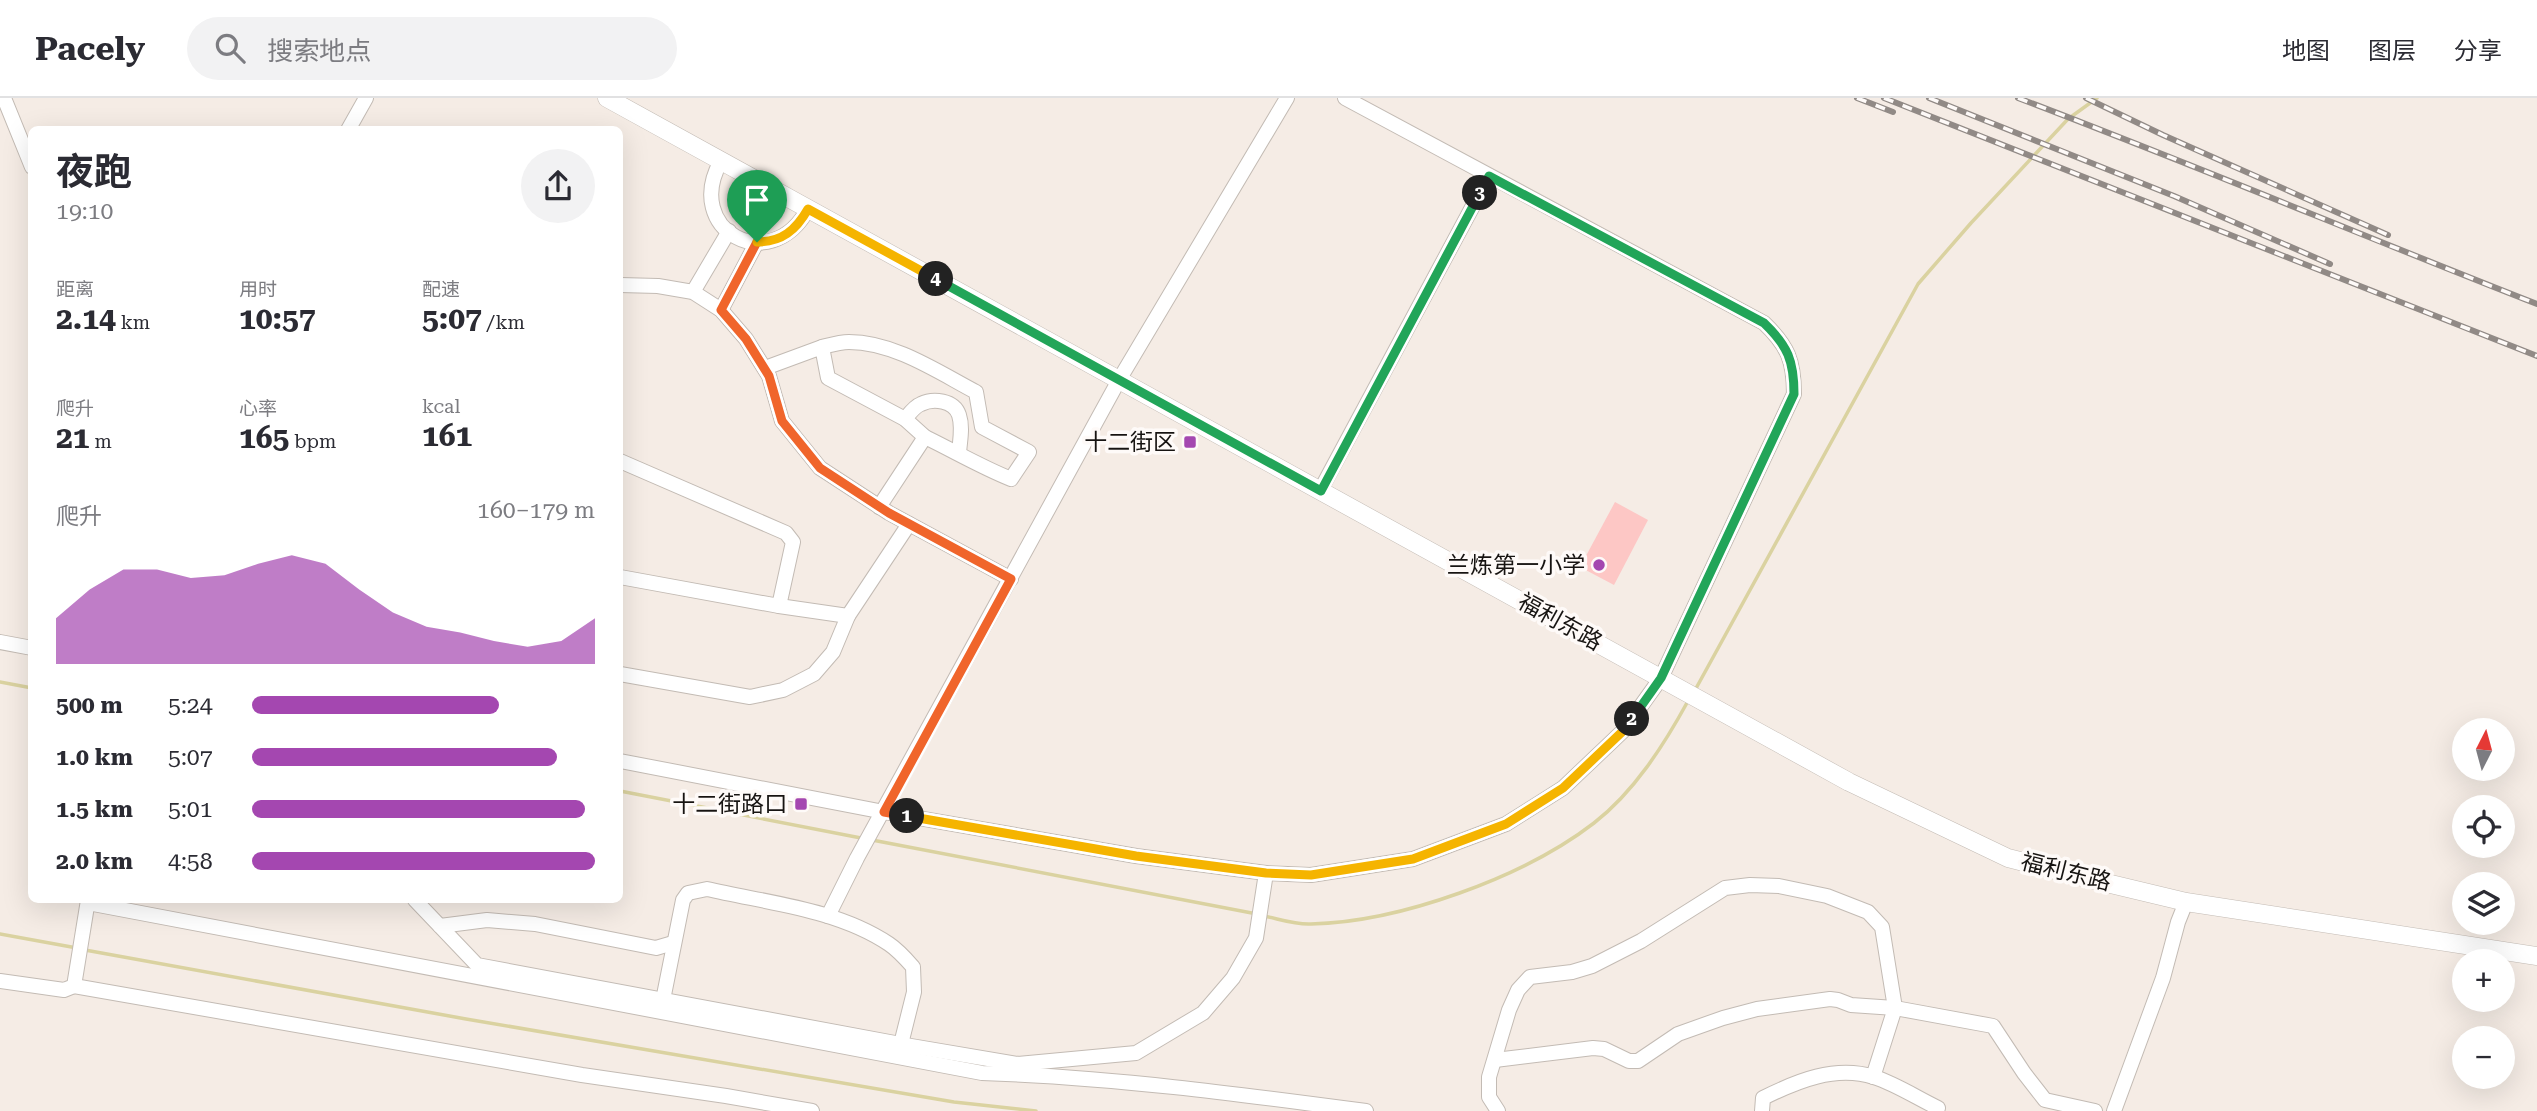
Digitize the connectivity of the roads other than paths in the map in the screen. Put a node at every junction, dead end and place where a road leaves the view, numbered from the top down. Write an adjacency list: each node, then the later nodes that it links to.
1 (4, 98): 7 (street)
2 (366, 98): 6 (street)
3 (608, 98): 8 (main road, 福利东路)
4 (1287, 98): 18 (street)
5 (1345, 98): 9 (street)
6 (350, 126)
7 (28, 157)
8 (720, 161): 10 (main road, 福利东路); 11 (street)
9 (1489, 176): 25 (street); 35 (street)
10 (808, 209): 12 (street); 18 (main road, 福利东路)
11 (729, 231): 12 (street); 14 (street)
12 (757, 242): 15 (street)
13 (623, 285): 14 (street)
14 (693, 292): 15 (street)
15 (721, 310): 17 (street)
16 (822, 347): 17 (street); 19 (street); 21 (street)
17 (765, 368): 26 (street)
18 (1119, 380): 25 (main road, 福利东路); 29 (street)
19 (957, 382): 20 (street); 23 (street)
20 (946, 402): 21 (street); 23 (street)
21 (905, 419): 22 (street)
22 (925, 437): 23 (street); 26 (street)
23 (959, 453)
24 (623, 462): 30 (street)
25 (1321, 491): 35 (main road, 福利东路)
26 (879, 507): 27 (street)
27 (909, 524): 29 (street); 31 (street)
28 (623, 577): 30 (street)
29 (1011, 579): 37 (street)
30 (779, 606): 31 (street)
31 (848, 617): 34 (street)
32 (0, 642): 33 (street)
33 (28, 647)
34 (623, 675)
35 (1666, 680): 38 (street); 39 (main road, 福利东路)
36 (623, 762): 37 (street)
37 (881, 817): 38 (street); 42 (street)
38 (1266, 873): 50 (street)
39 (2186, 902): 45 (main road, 福利东路); 59 (street)
40 (418, 903): 43 (street)
41 (88, 905): 47 (street); 55 (street)
42 (828, 916): 44 (street); 50 (street)
43 (440, 926): 44 (street); 48 (street)
44 (673, 943): 48 (street)
45 (2537, 956)
46 (0, 981): 47 (street)
47 (75, 981): 54 (street)
48 (663, 1000): 50 (street)
49 (1895, 1008): 51 (street); 51 (street); 52 (street); 58 (street)
50 (901, 1044)
51 (1495, 1060): 56 (street)
52 (1873, 1077): 53 (street); 57 (street)
53 (1938, 1108)
54 (812, 1111)
55 (1366, 1111)
56 (1498, 1111)
57 (1762, 1111)
58 (2095, 1111)
59 (2114, 1111)

